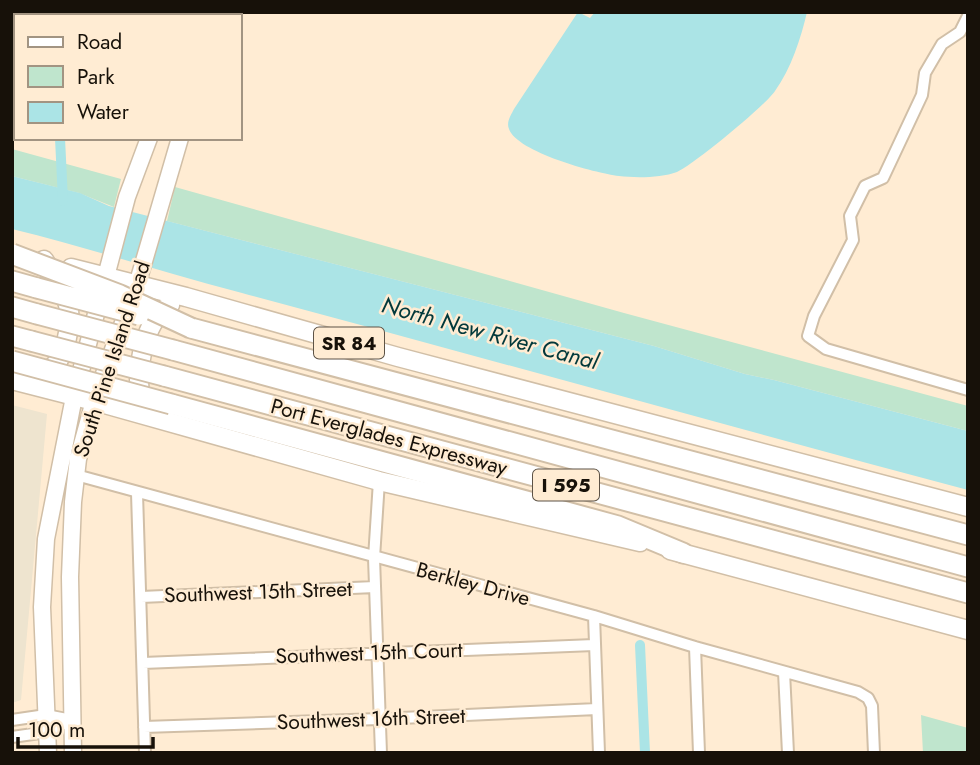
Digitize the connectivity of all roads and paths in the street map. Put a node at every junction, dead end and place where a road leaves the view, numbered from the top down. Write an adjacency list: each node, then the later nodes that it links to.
1 (968, 16): 15 (street)
2 (148, 140): 6 (main road, South Pine Island Road)
3 (179, 140): 7 (main road, South Pine Island Road)
4 (12, 252): 5 (main road, SR 84); 11 (highway, bridge)
5 (43, 260): 6 (main road, SR 84); 14 (main road)
6 (107, 269): 7 (main road, SR 84); 16 (main road, South Pine Island Road)
7 (139, 277): 9 (main road, SR 84); 17 (main road, South Pine Island Road)
8 (12, 281): 11 (highway, bridge)
9 (186, 297): 18 (main road); 22 (main road, SR 84)
10 (12, 307): 27 (highway, bridge)
11 (191, 328): 23 (highway)
12 (22, 338): 30 (highway, Port Everglades Expressway / I 595, bridge)
13 (12, 361): 18 (highway, bridge)
14 (17, 382): 16 (main road)
15 (968, 390)
16 (74, 397): 17 (main road); 24 (main road, South Pine Island Road)
17 (94, 401): 18 (main road); 19 (main road, South Pine Island Road)
18 (166, 412): 20 (main road); 25 (highway)
19 (76, 475): 21 (street, Berkley Drive); 28 (main road, South Pine Island Road)
20 (379, 481): 25 (main road); 26 (street)
21 (137, 493): 26 (street, Berkley Drive); 31 (street)
22 (968, 507)
23 (968, 535)
24 (46, 539): 28 (main road); 40 (main road, South Pine Island Road)
25 (683, 553): 33 (main road)
26 (374, 558): 29 (street); 32 (street, Berkley Drive)
27 (968, 567)
28 (70, 578): 43 (main road, South Pine Island Road)
29 (375, 587): 31 (street, Southwest 15th Street); 36 (street)
30 (968, 593)
31 (141, 597): 37 (street)
32 (594, 616): 34 (street); 35 (street, Berkley Drive)
33 (968, 630)
34 (594, 645): 36 (street, Southwest 15th Court); 39 (street)
35 (695, 647): 38 (street, Berkley Drive); 52 (street)
36 (377, 652): 37 (street, Southwest 15th Court); 41 (street)
37 (144, 663): 44 (street)
38 (784, 673): 53 (street); 54 (street, Berkley Drive)
39 (597, 709): 41 (street, Southwest 16th Street); 51 (street)
40 (46, 715): 42 (street); 43 (street); 45 (main road, South Pine Island Road)
41 (379, 719): 44 (street, Southwest 16th Street); 50 (street)
42 (12, 720)
43 (72, 720): 45 (street); 48 (main road, South Pine Island Road)
44 (144, 727): 49 (street)
45 (47, 732): 46 (street); 47 (main road, South Pine Island Road)
46 (12, 737)
47 (48, 753)
48 (73, 753)
49 (145, 753)
50 (381, 753)
51 (599, 753)
52 (699, 753)
53 (788, 753)
54 (874, 753)

